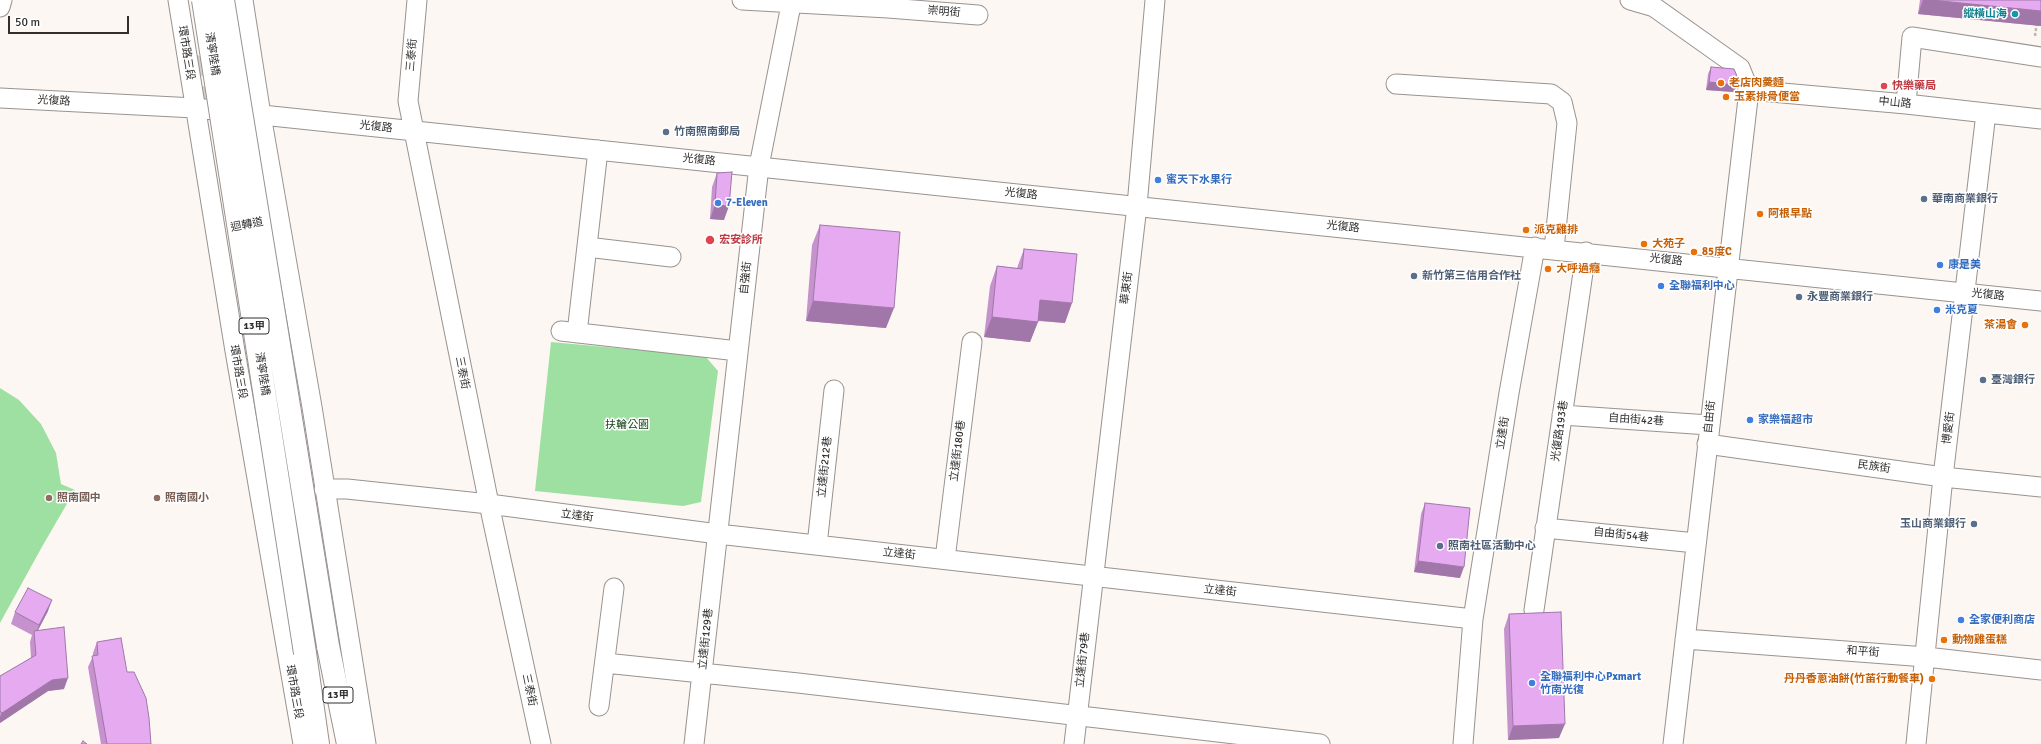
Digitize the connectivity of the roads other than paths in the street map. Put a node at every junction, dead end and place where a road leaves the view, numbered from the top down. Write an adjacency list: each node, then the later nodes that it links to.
1 (2, 0): 12 (street)
2 (178, 0): 19 (street, 環市路三段)
3 (203, 0): 58 (main road, 清寧陸橋 / 13甲, bridge)
4 (223, 0): 67 (main road, 清寧陸橋 / 13甲, bridge)
5 (243, 0): 21 (street)
6 (417, 0): 23 (street, 三泰街)
7 (742, 0): 10 (street, 崇明街)
8 (1154, 0): 27 (street, 華東街)
9 (1630, 0): 16 (street)
10 (792, 1): 11 (street, 崇明街); 25 (street, 自強街)
11 (888, 4): 13 (street, 崇明街)
12 (0, 7)
13 (978, 15)
14 (2041, 57): 18 (street)
15 (1396, 84): 32 (street, 立達街)
16 (1749, 90): 18 (street, 中山路); 35 (street, 自由街)
17 (0, 98): 19 (street, 光復路)
18 (1906, 104): 20 (street, 中山路)
19 (194, 108): 21 (street, 光復路); 28 (street, 環市路三段)
20 (1986, 113): 22 (street, 中山路); 36 (street, 博愛街)
21 (261, 115): 23 (street, 光復路); 26 (street)
22 (2041, 119)
23 (414, 131): 24 (street, 光復路); 47 (street, 三泰街)
24 (598, 150): 25 (street, 光復路); 31 (street)
25 (759, 166): 27 (street, 光復路); 39 (street, 自強街)
26 (275, 197): 28 (street, 迴轉道); 29 (street)
27 (1136, 206): 32 (street, 光復路); 53 (street, 華東街)
28 (211, 209): 30 (street, 環市路三段)
29 (279, 219): 30 (street, 迴轉道); 46 (street)
30 (215, 231): 65 (street, 環市路三段)
31 (587, 248): 34 (street); 39 (street)
32 (1544, 248): 33 (street, 光復路); 56 (street, 立達街)
33 (1586, 252): 35 (street, 光復路); 41 (street, 光復路193巷)
34 (671, 257)
35 (1727, 267): 36 (street, 光復路); 42 (street, 自由街)
36 (1966, 293): 37 (street, 光復路); 44 (street, 博愛街)
37 (2041, 301)
38 (972, 342): 52 (street, 立達街180巷)
39 (738, 351): 49 (street, 自強街)
40 (834, 390): 51 (street, 立達街212巷)
41 (1562, 415): 42 (street, 自由街42巷); 48 (street, 光復路193巷)
42 (1709, 425): 43 (street, 自由街)
43 (1707, 444): 44 (street, 民族街); 50 (street, 自由街)
44 (1944, 477): 45 (street, 民族街); 59 (street, 博愛街)
45 (2041, 487)
46 (324, 489): 47 (street, 立達街); 68 (street)
47 (489, 504): 49 (street, 立達街); 69 (street, 三泰街)
48 (1546, 528): 50 (street, 自由街54巷); 55 (street, 光復路193巷)
49 (718, 534): 51 (street, 立達街); 62 (street, 立達街129巷)
50 (1696, 543): 57 (street, 自由街)
51 (817, 545): 52 (street, 立達街)
52 (945, 559): 53 (street, 立達街)
53 (1092, 576): 56 (street, 立達街); 64 (street, 立達街79巷)
54 (614, 588): 60 (street)
55 (1534, 610)
56 (1473, 619): 73 (street, 立達街)
57 (1685, 639): 59 (street, 和平街); 74 (street, 自由街)
58 (305, 653): 66 (main road, 環市路三段 / 13甲)
59 (1926, 657): 61 (street, 和平街); 75 (street, 博愛街)
60 (606, 663): 62 (street); 63 (street)
61 (2041, 670)
62 (702, 674): 64 (street); 70 (street, 立達街129巷)
63 (599, 706)
64 (1077, 716): 71 (street, 立達街79巷); 72 (street)
65 (303, 744)
66 (318, 744)
67 (348, 744)
68 (366, 744)
69 (541, 744)
70 (694, 744)
71 (1074, 744)
72 (1320, 744)
73 (1463, 744)
74 (1673, 744)
75 (1916, 744)

